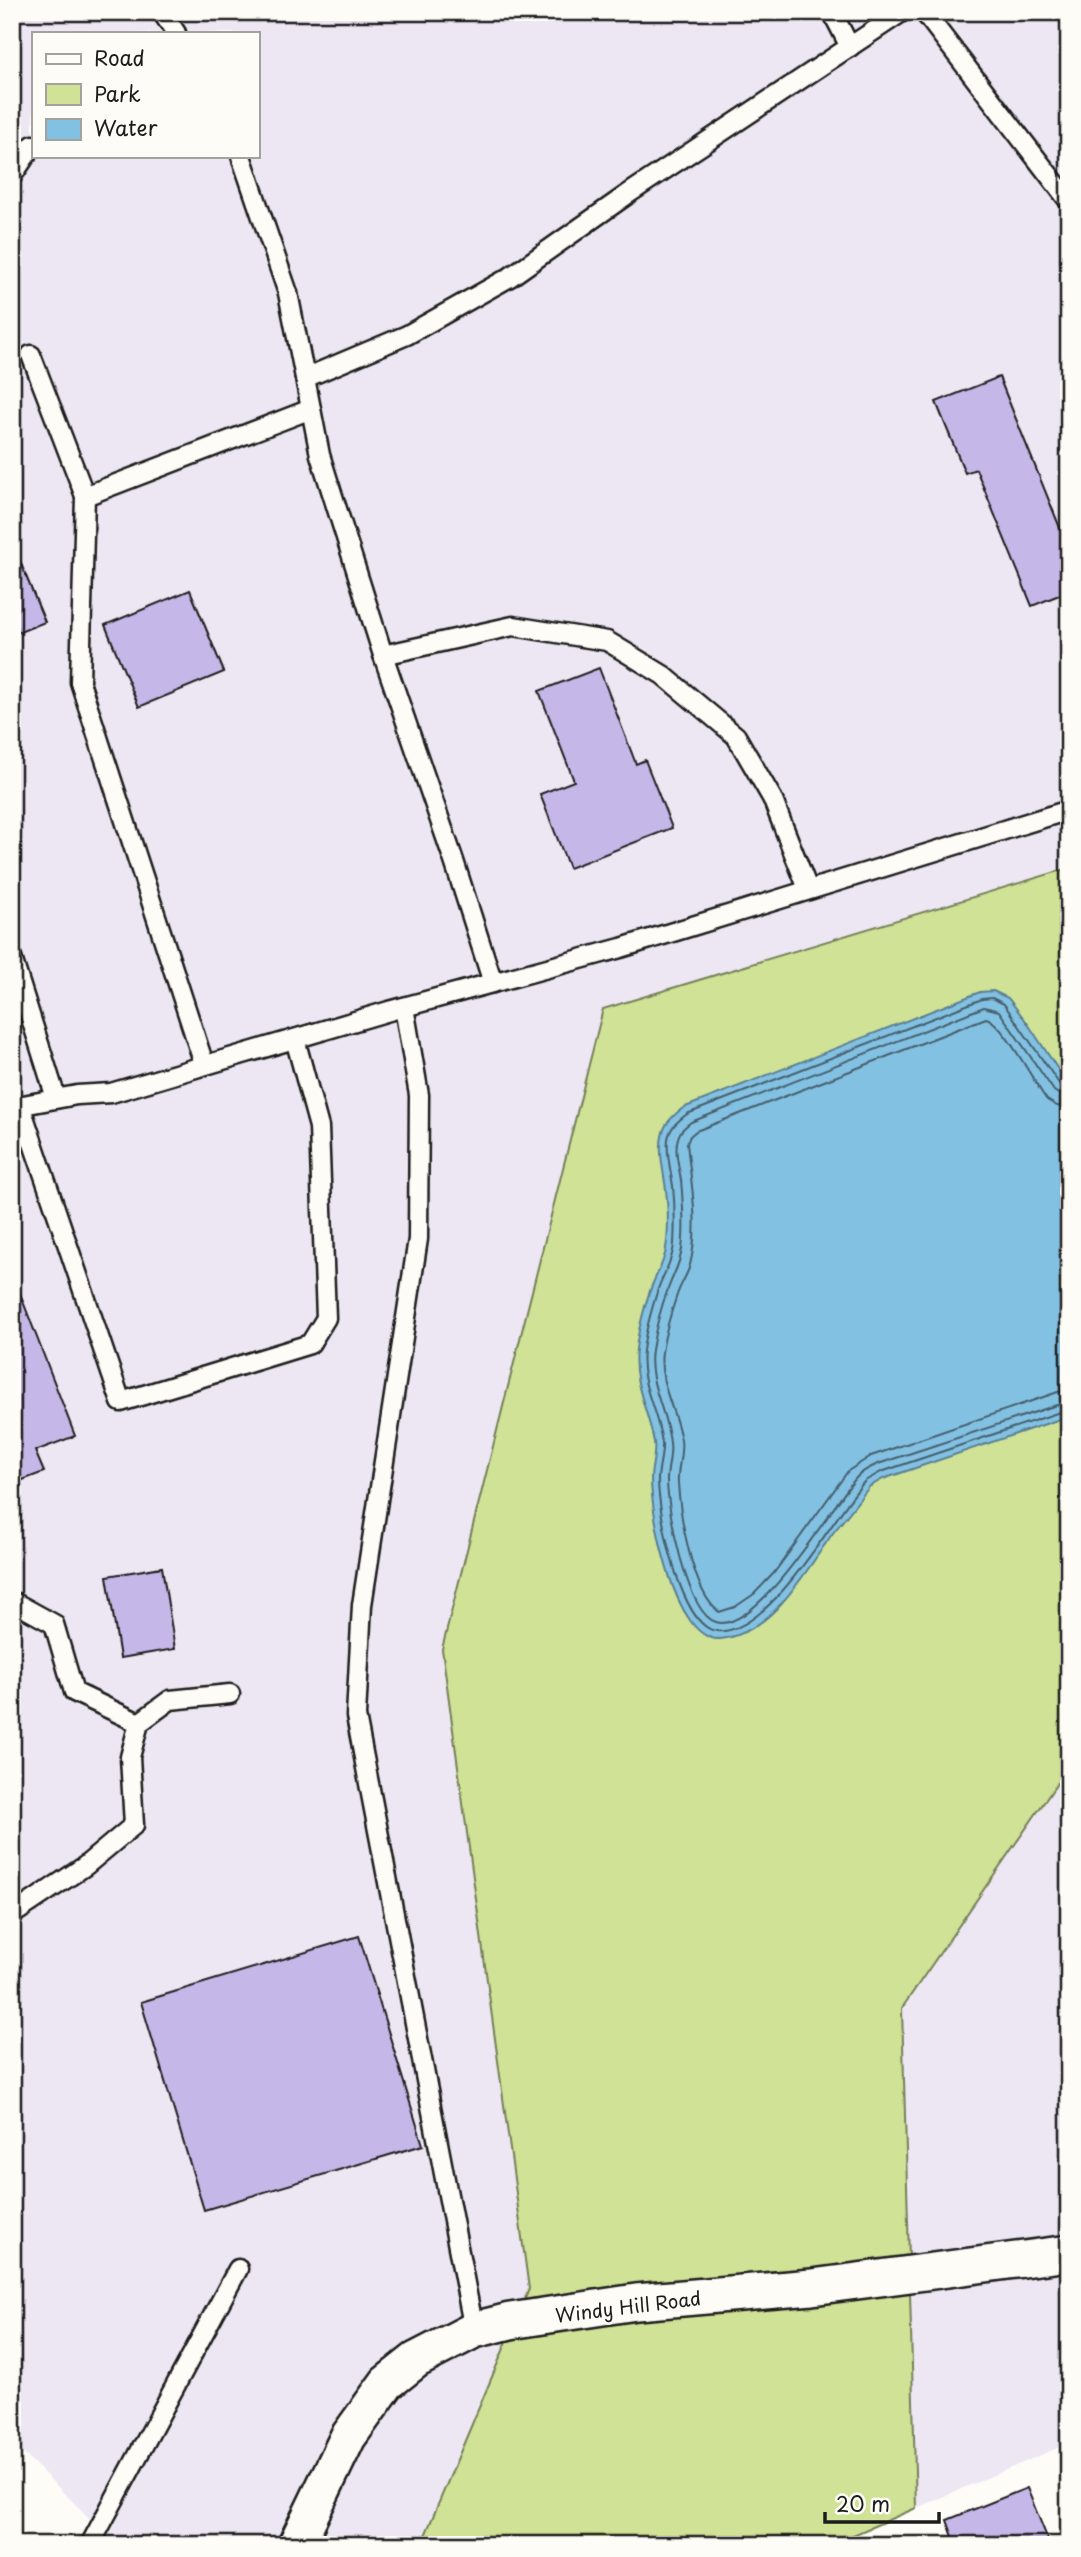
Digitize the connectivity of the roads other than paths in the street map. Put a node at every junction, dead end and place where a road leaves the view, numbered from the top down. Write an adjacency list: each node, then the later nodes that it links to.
1 (162, 12): 5 (lane)
2 (832, 12): 6 (lane)
3 (902, 12): 6 (lane)
4 (924, 12): 10 (lane)
5 (175, 32)
6 (850, 47): 12 (lane)
7 (32, 146): 9 (lane)
8 (242, 158): 12 (lane)
9 (12, 176)
10 (1069, 201)
11 (31, 355): 14 (lane)
12 (306, 378): 13 (lane)
13 (311, 409): 14 (lane); 15 (lane)
14 (85, 496): 22 (lane)
15 (383, 655): 17 (lane); 19 (lane)
16 (1069, 810): 17 (lane)
17 (808, 889): 19 (lane)
18 (12, 958): 23 (lane)
19 (493, 983): 20 (lane)
20 (404, 1007): 21 (lane); 31 (lane)
21 (295, 1039): 22 (lane); 24 (lane)
22 (204, 1065): 23 (lane)
23 (56, 1098): 24 (lane)
24 (16, 1106)
25 (12, 1601): 27 (lane)
26 (230, 1694): 27 (lane)
27 (139, 1723): 28 (lane)
28 (12, 1914)
29 (1069, 2253): 31 (street, Windy Hill Road)
30 (238, 2269): 32 (lane)
31 (474, 2330): 33 (street, Windy Hill Road)
32 (90, 2545)
33 (296, 2545)

